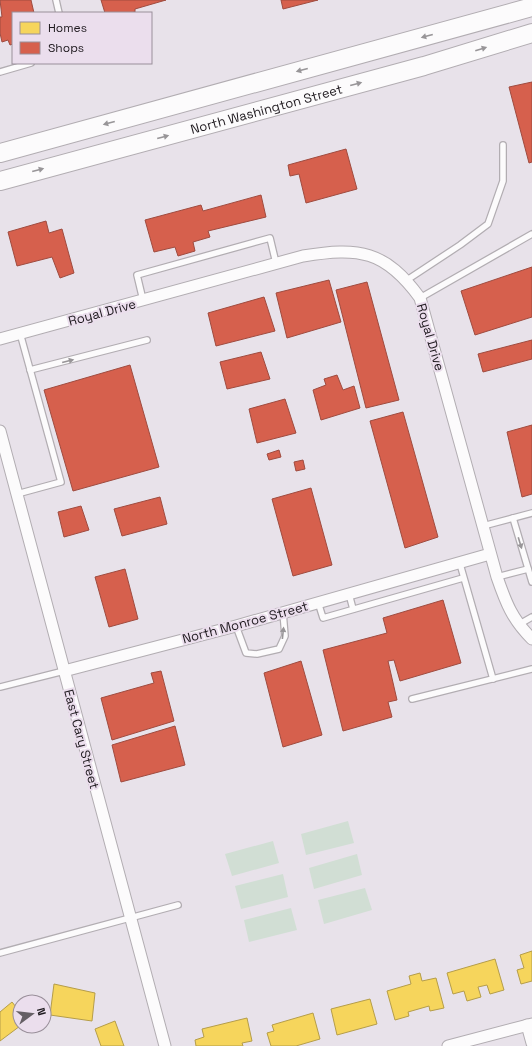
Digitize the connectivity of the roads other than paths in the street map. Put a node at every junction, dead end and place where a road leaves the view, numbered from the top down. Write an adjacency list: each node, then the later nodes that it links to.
1 (56, 0): 3 (lane)
2 (532, 7): 8 (main road, one-way to 8)
3 (59, 12)
4 (532, 34): 9 (main road, North Washington Street, one-way to 4)
5 (28, 64): 6 (lane)
6 (0, 72)
7 (503, 145): 12 (lane)
8 (0, 153)
9 (0, 181)
10 (532, 234): 13 (lane)
11 (276, 263): 12 (street, Royal Drive); 14 (street, Royal Drive); 14 (lane)
12 (407, 280): 13 (street, Royal Drive)
13 (420, 298): 23 (street, Royal Drive)
14 (143, 301): 15 (street, Royal Drive)
15 (20, 333): 16 (street, Royal Drive); 18 (lane)
16 (0, 339)
17 (147, 340): 18 (lane, one-way to 17)
18 (30, 370): 20 (lane)
19 (0, 431): 20 (street, East Cary Street)
20 (17, 494): 39 (street, East Cary Street)
21 (532, 513): 22 (lane)
22 (513, 518): 23 (lane); 26 (lane, one-way to 26)
23 (483, 526): 24 (street, Royal Drive)
24 (490, 554): 25 (street, North Monroe Street); 27 (street, Royal Drive)
25 (460, 564): 28 (lane); 30 (street, North Monroe Street)
26 (528, 569): 27 (lane); 29 (lane)
27 (497, 577): 35 (street, Royal Drive)
28 (463, 578): 32 (lane); 40 (lane)
29 (532, 582)
30 (349, 593): 31 (street, North Monroe Street); 32 (lane)
31 (318, 602): 32 (lane); 33 (street, North Monroe Street)
32 (354, 609)
33 (283, 612): 36 (street, North Monroe Street); 36 (lane, one-way to 33)
34 (532, 617): 35 (lane)
35 (518, 625): 37 (street, Royal Drive)
36 (236, 626): 39 (street, North Monroe Street)
37 (532, 639)
38 (532, 669): 40 (lane)
39 (64, 671): 41 (lane, North Monroe Street); 44 (street, East Cary Street)
40 (493, 679): 42 (lane)
41 (0, 687)
42 (412, 699)
43 (178, 905): 44 (lane)
44 (130, 918): 45 (lane); 48 (street, East Cary Street)
45 (0, 953)
46 (530, 1025): 47 (street); 49 (street)
47 (532, 1043)
48 (165, 1046)
49 (448, 1046)

